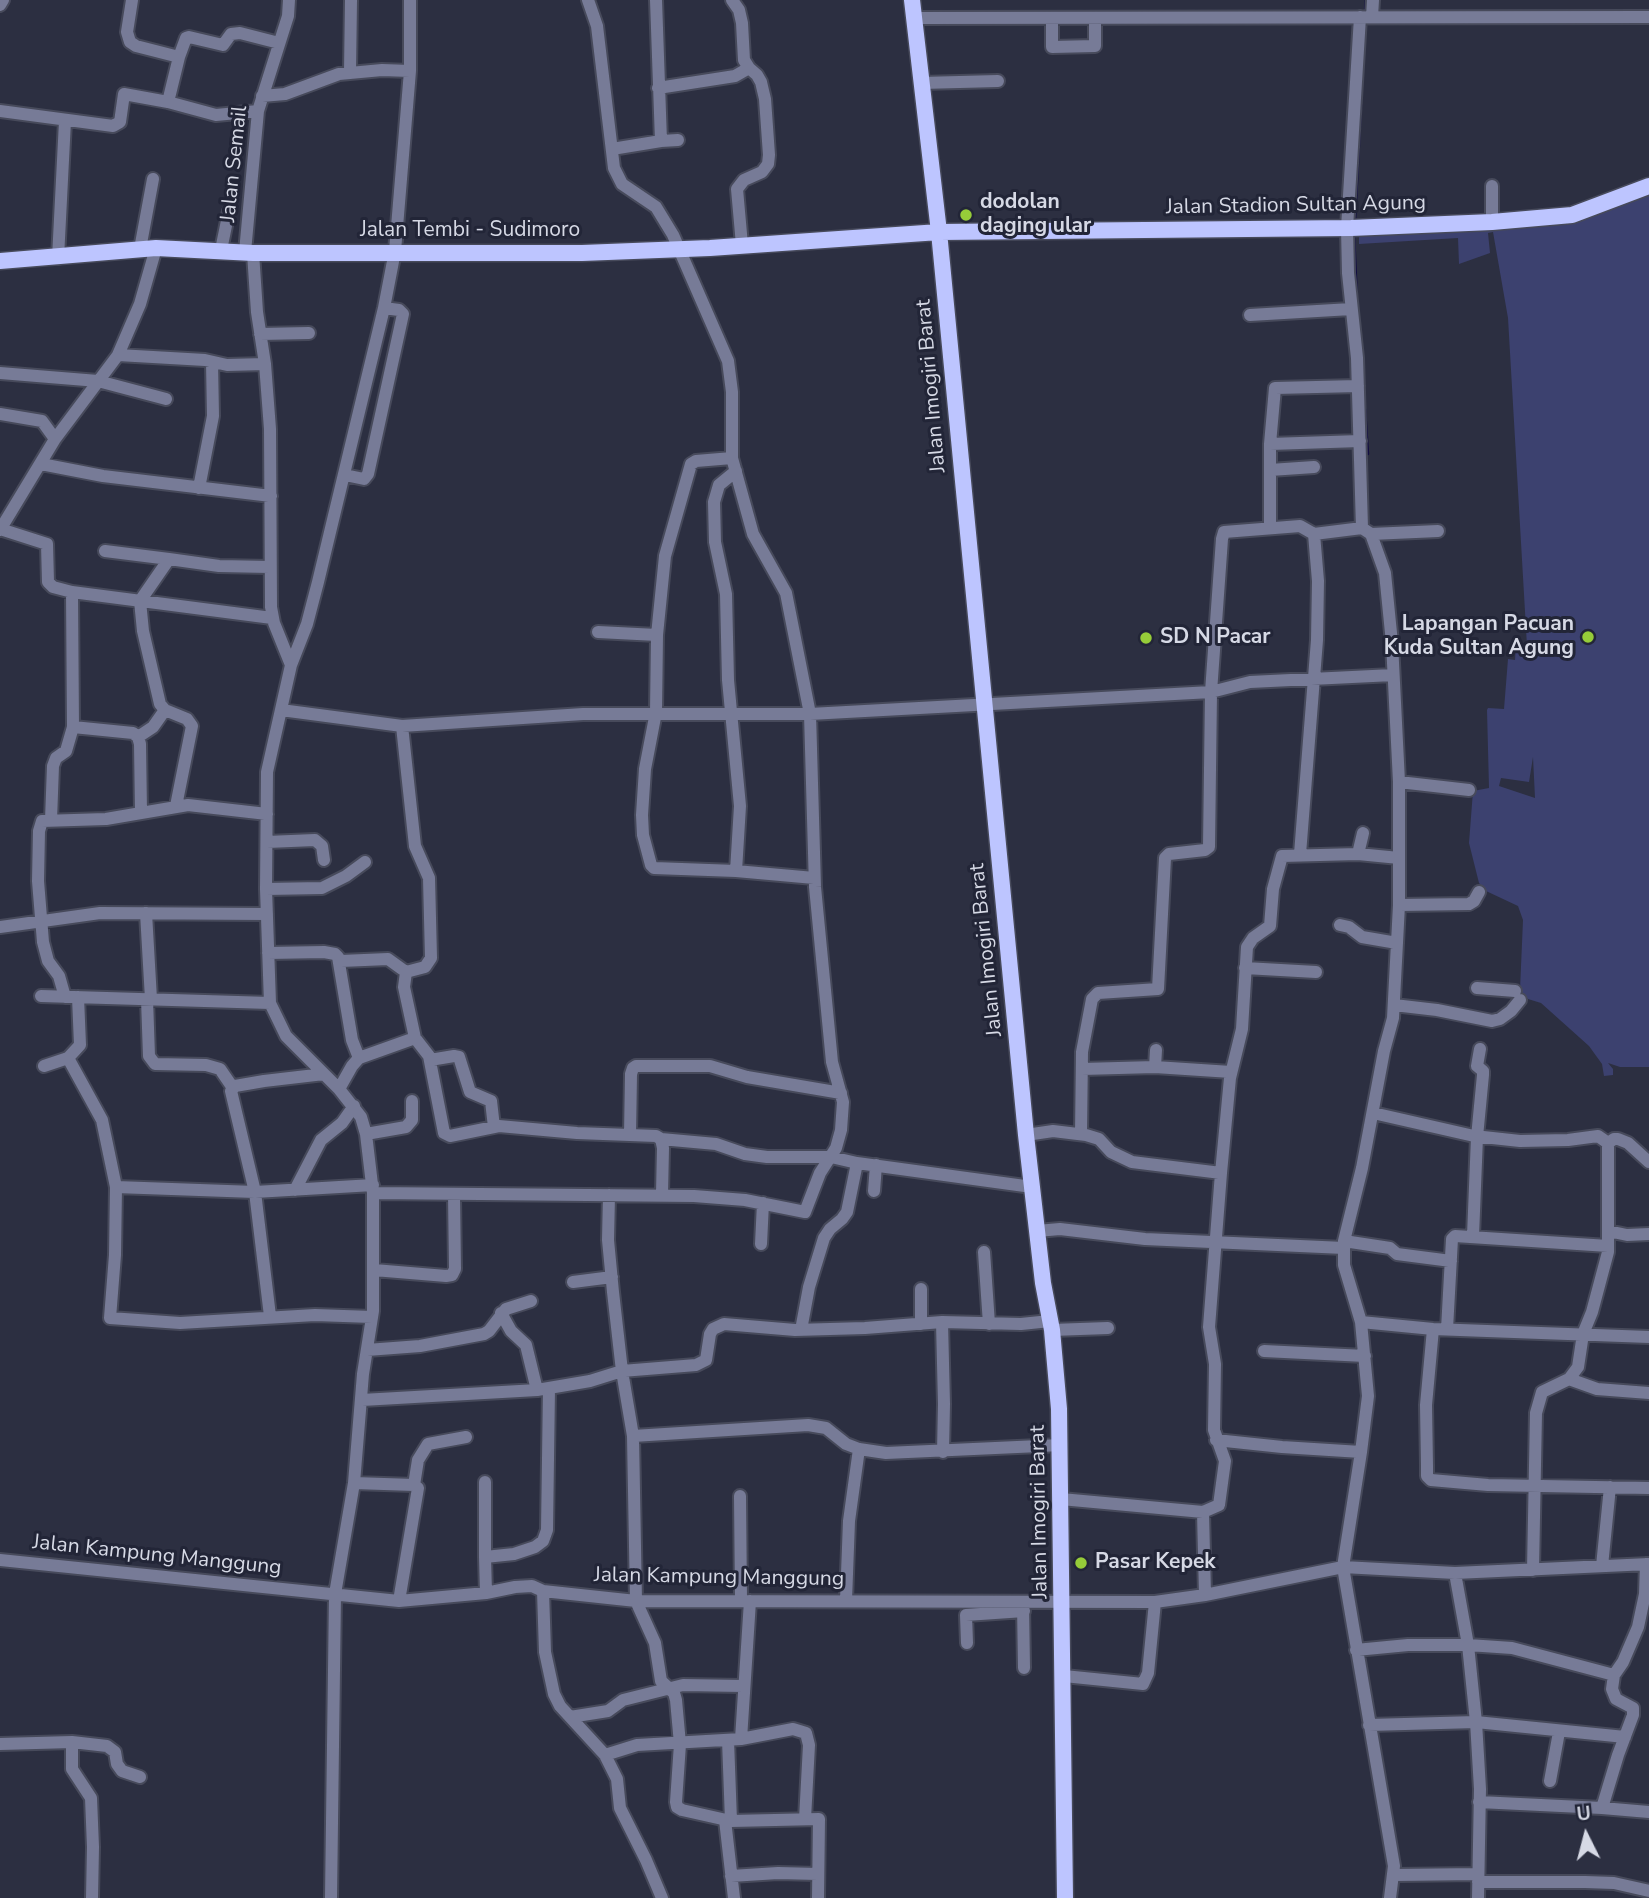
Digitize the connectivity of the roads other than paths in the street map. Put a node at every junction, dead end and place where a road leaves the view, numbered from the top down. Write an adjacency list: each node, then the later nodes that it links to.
1 (3, 0): 11 (street)
2 (132, 0): 18 (street)
3 (289, 0): 17 (street, Jalan Semail)
4 (351, 0): 21 (street)
5 (410, 0): 20 (street)
6 (588, 0): 32 (street)
7 (656, 0): 24 (street)
8 (732, 0): 19 (street)
9 (912, 0): 14 (main road, Jalan Imogiri Barat)
10 (1373, 0): 12 (street)
11 (0, 5)
12 (1366, 17): 13 (street); 16 (street); 38 (street)
13 (1649, 17)
14 (914, 18): 15 (street); 23 (main road, Jalan Imogiri Barat)
15 (1052, 18): 16 (street); 16 (street)
16 (1096, 18)
17 (279, 43): 18 (street); 25 (street, Jalan Semail)
18 (179, 57): 26 (street)
19 (749, 68): 24 (street); 40 (street)
20 (410, 71): 21 (street); 44 (street)
21 (349, 72): 25 (street)
22 (998, 81): 23 (street)
23 (921, 83): 39 (main road, Jalan Imogiri Barat)
24 (658, 88): 31 (street)
25 (262, 96): 28 (street, Jalan Semail)
26 (168, 102): 28 (street); 29 (street)
27 (0, 111): 29 (street)
28 (258, 111): 45 (street, Jalan Semail)
29 (65, 121): 46 (street)
30 (678, 140): 31 (street)
31 (661, 141): 32 (street)
32 (612, 149): 43 (street)
33 (153, 179): 41 (street)
34 (1492, 186): 37 (street)
35 (1649, 186): 37 (main road, Jalan Stadion Sultan Agung)
36 (229, 211): 42 (street)
37 (1492, 222): 38 (main road, Jalan Stadion Sultan Agung)
38 (1352, 228): 39 (main road, Jalan Stadion Sultan Agung); 49 (street)
39 (939, 232): 40 (main road, Jalan Tembi - Sudimoro); 88 (main road, Jalan Imogiri Barat)
40 (742, 244): 43 (main road, Jalan Tembi - Sudimoro)
41 (148, 249): 42 (main road, Jalan Tembi - Sudimoro); 46 (main road, Jalan Tembi - Sudimoro); 53 (street)
42 (221, 250): 45 (main road, Jalan Tembi - Sudimoro)
43 (678, 250): 44 (main road, Jalan Tembi - Sudimoro); 65 (street)
44 (395, 251): 45 (main road, Jalan Tembi - Sudimoro); 48 (street)
45 (249, 253): 52 (street, Jalan Semail)
46 (58, 258): 47 (main road, Jalan Tembi - Sudimoro)
47 (0, 261)
48 (384, 309): 68 (street); 68 (street)
49 (1350, 309): 50 (street); 58 (street)
50 (1250, 315)
51 (309, 332): 52 (street)
52 (260, 334): 55 (street, Jalan Semail)
53 (118, 355): 54 (street); 57 (street)
54 (212, 362): 55 (street); 69 (street)
55 (265, 364): 70 (street, Jalan Semail)
56 (0, 373): 57 (street)
57 (98, 381): 59 (street); 61 (street)
58 (1358, 386): 62 (street); 63 (street)
59 (166, 399)
60 (0, 414): 61 (street)
61 (55, 439): 64 (street)
62 (1360, 441): 63 (street); 73 (street)
63 (1270, 444): 67 (street)
64 (41, 464): 69 (street); 72 (street)
65 (734, 465): 83 (street); 92 (street); 93 (street)
66 (1314, 467): 67 (street)
67 (1270, 470): 71 (street)
68 (345, 475): 84 (street)
69 (199, 488): 70 (street)
70 (271, 496): 78 (street, Jalan Semail)
71 (1269, 527): 75 (street); 87 (street)
72 (0, 530): 79 (street)
73 (1367, 531): 74 (street); 75 (street); 85 (street)
74 (1438, 531)
75 (1314, 534): 86 (street)
76 (105, 551): 77 (street)
77 (169, 559): 78 (street); 80 (street)
78 (270, 567): 81 (street, Jalan Semail)
79 (72, 593): 80 (street); 95 (street)
80 (140, 601): 81 (street); 89 (street)
81 (272, 618): 84 (street, Jalan Semail)
82 (598, 632): 83 (street)
83 (657, 635): 91 (street)
84 (291, 665): 90 (street)
85 (1393, 675): 86 (street); 97 (street)
86 (1313, 680): 87 (street); 105 (street)
87 (1211, 692): 88 (street); 140 (street)
88 (991, 703): 93 (street); 153 (main road, Jalan Imogiri Barat)
89 (165, 710): 96 (street); 99 (street)
90 (281, 710): 94 (street); 101 (street)
91 (656, 712): 92 (street); 94 (street); 110 (street)
92 (731, 713): 93 (street); 110 (street)
93 (810, 713): 111 (street)
94 (402, 726): 124 (street)
95 (73, 727): 96 (street); 102 (street)
96 (138, 737): 100 (street)
97 (1399, 782): 98 (street); 107 (street)
98 (1469, 790)
99 (176, 806): 100 (street); 101 (street)
100 (141, 813): 102 (street)
101 (267, 814): 104 (street)
102 (51, 820): 117 (street)
103 (1363, 833): 106 (street)
104 (267, 842): 108 (street); 112 (street)
105 (1300, 855): 106 (street); 123 (street)
106 (1358, 855): 107 (street)
107 (1399, 859): 114 (street)
108 (324, 860)
109 (365, 862): 112 (street)
110 (736, 871): 111 (street)
111 (814, 878): 145 (street)
112 (266, 889): 116 (street)
113 (1479, 892): 114 (street)
114 (1399, 905): 120 (street)
115 (146, 913): 116 (street); 117 (street); 129 (street)
116 (267, 915): 121 (street)
117 (42, 922): 119 (street); 128 (street)
118 (1340, 925): 120 (street)
119 (0, 927)
120 (1397, 943): 131 (street)
121 (268, 953): 122 (street); 130 (street)
122 (341, 961): 124 (street); 136 (street)
123 (1245, 968): 125 (street); 141 (street)
124 (406, 972): 132 (street)
125 (1316, 972)
126 (1477, 988): 131 (street)
127 (41, 996): 128 (street)
128 (72, 997): 129 (street); 135 (street)
129 (149, 999): 130 (street); 143 (street)
130 (270, 1003): 142 (street)
131 (1394, 1005): 148 (street)
132 (415, 1038): 136 (street); 137 (street)
133 (1480, 1049): 154 (street)
134 (1156, 1050): 139 (street)
135 (68, 1058): 138 (street); 162 (street)
136 (359, 1058): 144 (street)
137 (430, 1060): 149 (street); 149 (street)
138 (44, 1066)
139 (1155, 1068): 140 (street); 141 (street)
140 (1082, 1069): 151 (street)
141 (1231, 1072): 161 (street)
142 (324, 1074): 143 (street); 144 (street)
143 (233, 1087): 167 (street)
144 (339, 1089): 147 (street)
145 (841, 1093): 152 (street); 157 (street)
146 (412, 1101): 150 (street)
147 (354, 1106): 150 (street); 165 (street)
148 (1373, 1113): 154 (street); 178 (street)
149 (494, 1126): 152 (street)
150 (366, 1133): 164 (street)
151 (1081, 1134): 153 (street); 161 (street)
152 (630, 1135): 155 (street)
153 (1029, 1135): 163 (main road, Jalan Imogiri Barat)
154 (1477, 1137): 156 (street); 175 (street)
155 (661, 1139): 157 (street); 168 (street)
156 (1608, 1143): 158 (street); 173 (street)
157 (831, 1157): 159 (street); 171 (street)
158 (1649, 1162)
159 (857, 1163): 160 (street); 197 (street)
160 (876, 1165): 163 (street); 166 (street)
161 (1222, 1172): 176 (street)
162 (116, 1187): 167 (street); 188 (street)
163 (1032, 1187): 172 (main road, Jalan Imogiri Barat)
164 (373, 1189): 165 (street); 169 (street); 182 (street)
165 (295, 1190): 167 (street)
166 (874, 1191)
167 (255, 1192): 188 (street)
168 (662, 1194): 170 (street); 171 (street)
169 (454, 1195): 170 (street); 182 (street)
170 (609, 1195): 183 (street)
171 (763, 1203): 177 (street)
172 (1041, 1231): 176 (street); 194 (main road, Jalan Imogiri Barat)
173 (1608, 1231): 174 (street); 179 (street)
174 (1649, 1234)
175 (1473, 1236): 179 (street); 181 (street)
176 (1216, 1242): 178 (street); 210 (street)
177 (761, 1244)
178 (1344, 1244): 181 (street); 191 (street)
179 (1608, 1246): 198 (street)
180 (984, 1252): 193 (street)
181 (1451, 1261): 196 (street)
182 (374, 1270): 189 (street)
183 (612, 1277): 184 (street); 203 (street)
184 (573, 1282)
185 (921, 1289): 192 (street)
186 (531, 1301): 187 (street)
187 (501, 1313): 200 (street); 205 (street)
188 (270, 1316): 189 (street)
189 (372, 1317): 200 (street)
190 (942, 1322): 192 (street); 193 (street); 213 (street)
191 (1361, 1322): 196 (street); 202 (street)
192 (921, 1324): 197 (street)
193 (989, 1324): 194 (street)
194 (1051, 1326): 195 (street); 211 (main road, Jalan Imogiri Barat)
195 (1108, 1328)
196 (1440, 1329): 198 (street); 218 (street)
197 (801, 1330): 203 (street)
198 (1583, 1334): 199 (street); 204 (street)
199 (1649, 1337)
200 (367, 1350): 207 (street)
201 (1264, 1351): 202 (street)
202 (1364, 1356): 214 (street)
203 (622, 1371): 205 (street); 208 (street)
204 (1569, 1379): 206 (street); 218 (street)
205 (543, 1389): 207 (street); 224 (street)
206 (1649, 1393)
207 (362, 1400): 216 (street)
208 (633, 1436): 212 (street); 238 (street)
209 (466, 1437): 217 (street)
210 (1216, 1440): 214 (street); 223 (street)
211 (1061, 1445): 213 (street); 222 (main road, Jalan Imogiri Barat)
212 (859, 1449): 213 (street); 235 (street)
213 (943, 1452)
214 (1361, 1452): 228 (street)
215 (485, 1482): 224 (street)
216 (354, 1483): 217 (street); 233 (street)
217 (414, 1485): 237 (street)
218 (1536, 1486): 219 (street); 229 (street)
219 (1610, 1487): 220 (street); 227 (street)
220 (1649, 1488)
221 (740, 1496): 239 (street)
222 (1061, 1499): 223 (street); 240 (main road, Jalan Imogiri Barat)
223 (1203, 1512): 234 (street)
224 (485, 1557): 232 (street)
225 (0, 1560): 233 (street, Jalan Kampung Manggung)
226 (1648, 1564): 227 (street, Jalan Kampung Manggung); 248 (street)
227 (1602, 1566): 229 (street, Jalan Kampung Manggung)
228 (1343, 1567): 230 (street, Jalan Kampung Manggung); 234 (street, Jalan Kampung Manggung); 246 (street)
229 (1533, 1570): 230 (street, Jalan Kampung Manggung)
230 (1455, 1573): 245 (street)
231 (543, 1591): 232 (street, Jalan Kampung Manggung); 238 (street, Jalan Kampung Manggung); 252 (street)
232 (486, 1593): 237 (street, Jalan Kampung Manggung)
233 (335, 1594): 237 (street, Jalan Kampung Manggung); 275 (street)
234 (1205, 1595): 241 (street, Jalan Kampung Manggung)
235 (846, 1600): 236 (street, Jalan Kampung Manggung); 239 (street, Jalan Kampung Manggung)
236 (964, 1600): 242 (street, Jalan Kampung Manggung); 243 (street)
237 (398, 1601)
238 (636, 1601): 239 (street, Jalan Kampung Manggung); 251 (street)
239 (745, 1601): 250 (street)
240 (1063, 1601): 241 (street, Jalan Kampung Manggung); 242 (street, Jalan Kampung Manggung); 249 (main road, Jalan Imogiri Barat)
241 (1155, 1602): 249 (street)
242 (1023, 1606): 243 (street); 247 (street)
243 (966, 1615): 244 (street)
244 (967, 1643)
245 (1468, 1645): 246 (street); 248 (street); 253 (street)
246 (1356, 1650): 254 (street)
247 (1024, 1668)
248 (1615, 1675): 256 (street)
249 (1064, 1676): 279 (main road, Jalan Imogiri Barat)
250 (743, 1686): 251 (street); 257 (street)
251 (669, 1688): 252 (street); 260 (street)
252 (570, 1717): 261 (street)
253 (1476, 1722): 254 (street); 255 (street); 264 (street)
254 (1369, 1725): 271 (street)
255 (1559, 1732): 256 (street); 263 (street)
256 (1625, 1737): 265 (street)
257 (735, 1740): 260 (street); 267 (street); 268 (street)
258 (72, 1742): 259 (street); 262 (street); 274 (street)
259 (0, 1744)
260 (680, 1744): 261 (street); 268 (street)
261 (605, 1755): 276 (street)
262 (139, 1777)
263 (1549, 1781)
264 (1479, 1802): 265 (street); 272 (street)
265 (1602, 1808): 266 (street)
266 (1649, 1812)
267 (805, 1819): 268 (street); 269 (street)
268 (728, 1820): 270 (street)
269 (818, 1874): 270 (street); 278 (street)
270 (731, 1875): 277 (street)
271 (1395, 1875): 272 (street); 280 (street)
272 (1478, 1878): 273 (street); 281 (street)
273 (1649, 1891)
274 (92, 1898)
275 (331, 1898)
276 (662, 1898)
277 (734, 1898)
278 (818, 1898)
279 (1065, 1898)
280 (1390, 1898)
281 (1478, 1898)

